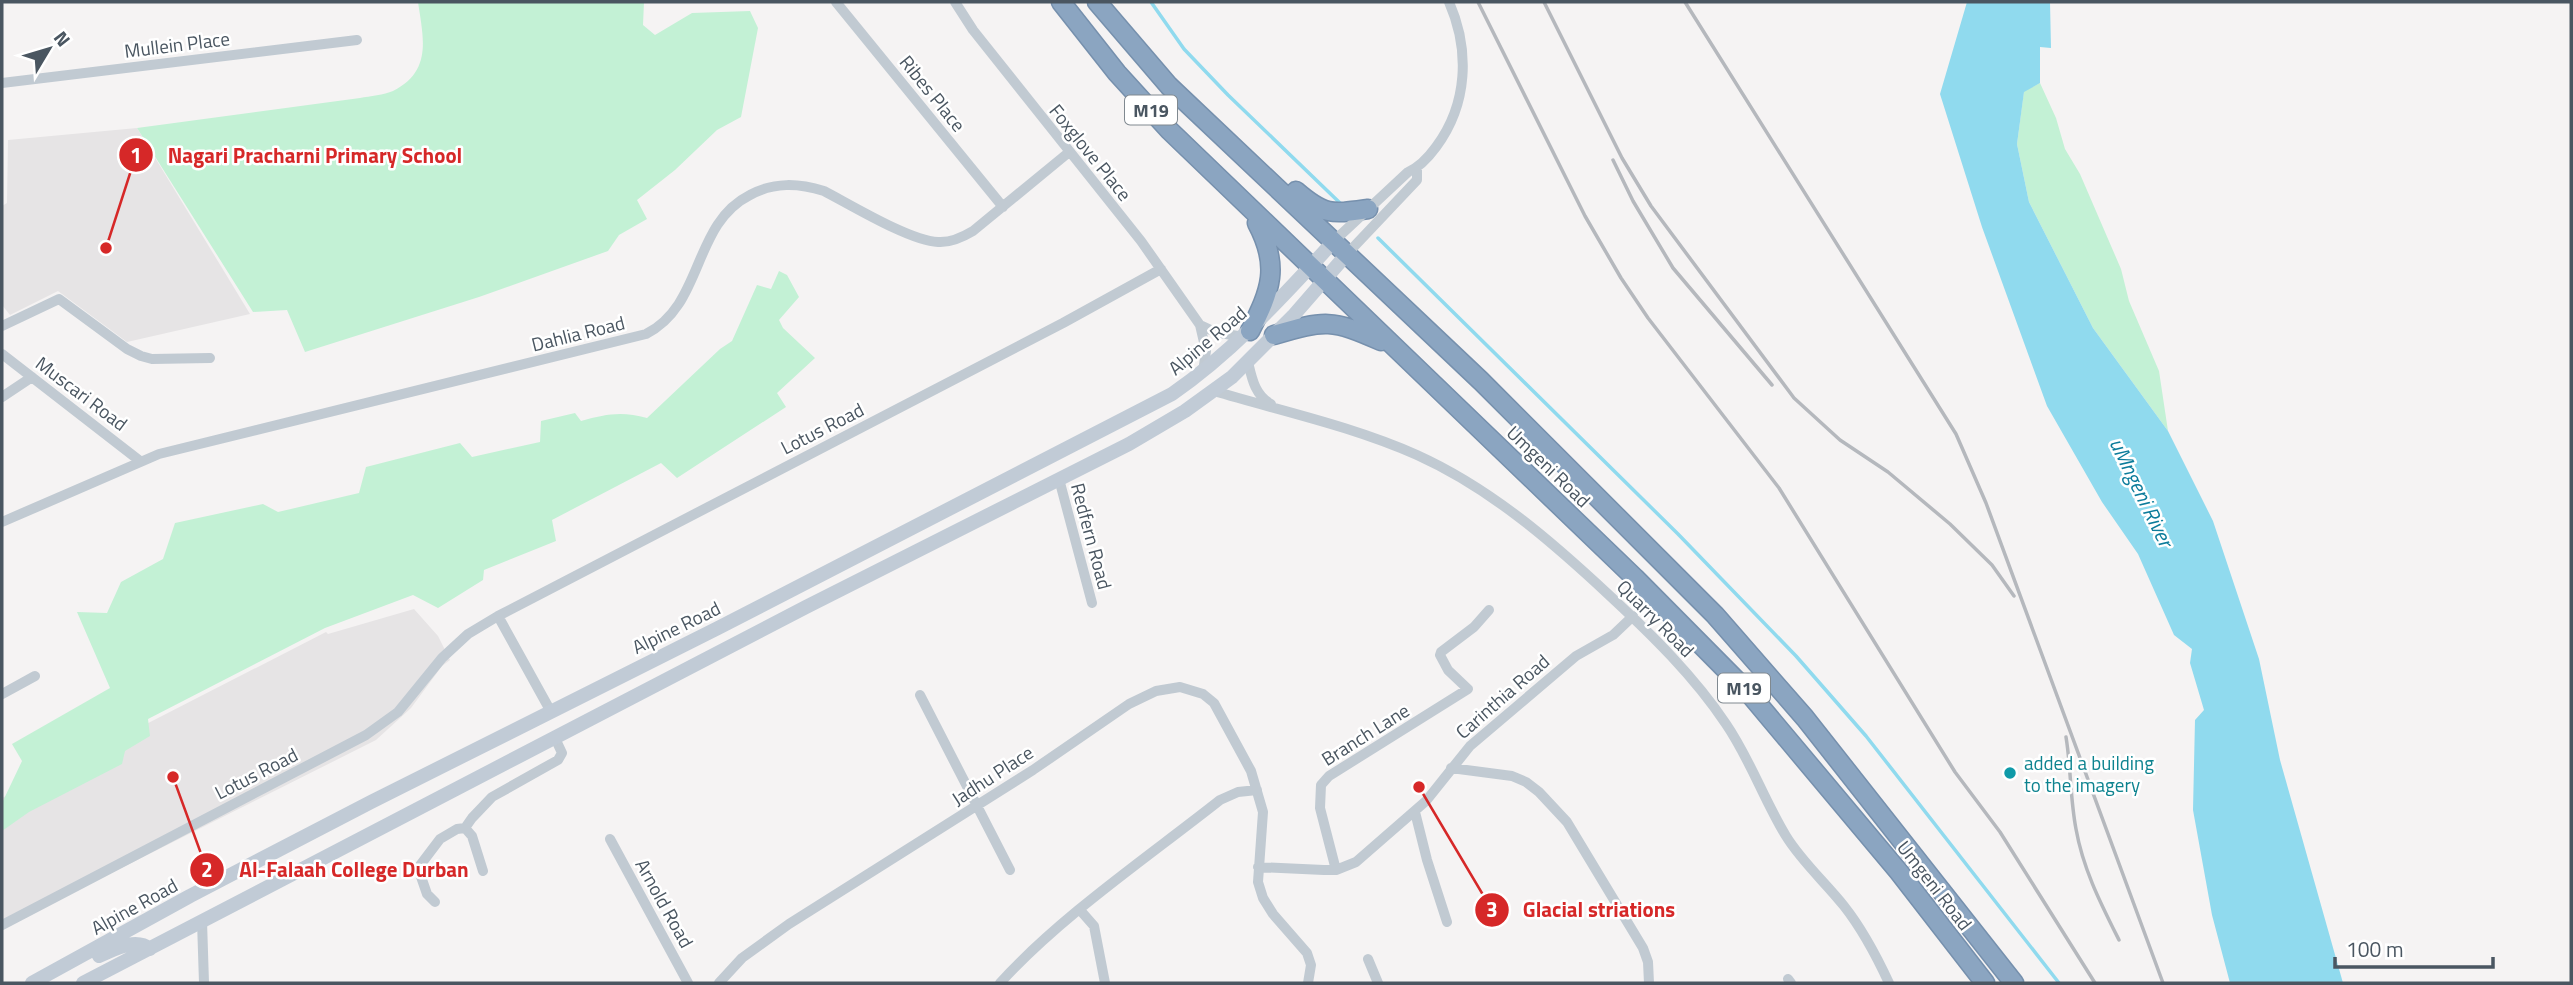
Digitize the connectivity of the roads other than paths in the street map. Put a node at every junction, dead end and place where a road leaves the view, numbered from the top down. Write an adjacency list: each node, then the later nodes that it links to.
1 (836, 2): 11 (street, Ribes Place)
2 (955, 2): 9 (street, Foxglove Place)
3 (1061, 2): 13 (highway, Umgeni Road / M19)
4 (1097, 2): 8 (highway, Umgeni Road / M19)
5 (1449, 2): 10 (street)
6 (357, 40): 7 (street, Mullein Place)
7 (2, 83)
8 (1169, 86): 12 (highway); 14 (highway, Umgeni Road / M19)
9 (1068, 153): 11 (street, Dahlia Road); 17 (street, Foxglove Place)
10 (1418, 169): 12 (street); 15 (street)
11 (1003, 207): 32 (street, Dahlia Road)
12 (1368, 209): 14 (street)
13 (1250, 210): 16 (highway, Umgeni Road / M19); 21 (highway)
14 (1334, 241): 15 (highway, Umgeni Road / M19); 16 (main road, Alpine Road)
15 (1347, 254): 18 (main road, Alpine Road); 78 (highway, Umgeni Road / M19)
16 (1310, 267): 18 (highway, Umgeni Road / M19); 21 (main road, Alpine Road)
17 (1161, 270): 19 (street, Foxglove Place); 39 (street, Lotus Road)
18 (1325, 280): 22 (main road, Alpine Road); 23 (highway, Umgeni Road / M19)
19 (1200, 325): 21 (street); 27 (street, Foxglove Place)
20 (2, 326): 25 (street)
21 (1247, 334): 27 (main road, Alpine Road)
22 (1274, 335): 23 (highway); 26 (main road, Alpine Road)
23 (1394, 346): 77 (highway, Umgeni Road / M19)
24 (2, 354): 28 (street, Muscari Road)
25 (210, 358)
26 (1248, 362): 29 (main road, Alpine Road); 31 (street, Quarry Road)
27 (1203, 373): 35 (main road, Alpine Road)
28 (32, 377): 30 (street); 32 (street, Muscari Road)
29 (1214, 391): 31 (street, Quarry Road); 33 (main road, Alpine Road)
30 (2, 397)
31 (1281, 409): 40 (street, Quarry Road)
32 (140, 461): 34 (street, Dahlia Road)
33 (1059, 479): 36 (street, Redfern Road); 37 (main road, Alpine Road)
34 (2, 522)
35 (766, 603): 37 (main road); 44 (main road, Alpine Road)
36 (1092, 603)
37 (806, 607): 45 (main road, Alpine Road)
38 (1489, 610): 56 (street, Branch Lane)
39 (498, 615): 44 (street); 62 (street, Lotus Road)
40 (1633, 616): 46 (street, Carinthia Road); 76 (street, Quarry Road)
41 (35, 676): 42 (street)
42 (2, 694)
43 (920, 695): 50 (street)
44 (550, 710): 47 (main road, Alpine Road)
45 (555, 738): 48 (main road, Alpine Road); 52 (street)
46 (1451, 768): 51 (street, Carinthia Road); 75 (street)
47 (418, 778): 48 (main road); 65 (main road, Alpine Road)
48 (473, 780): 60 (main road, Alpine Road)
49 (1257, 790): 50 (street, Jadhu Place); 54 (street, Jadhu Place); 59 (street)
50 (976, 807): 55 (street); 70 (street, Jadhu Place)
51 (1415, 812): 56 (street, Carinthia Road); 61 (street)
52 (465, 828): 57 (street); 58 (street)
53 (610, 839): 69 (street, Arnold Road)
54 (1258, 867): 56 (street, Carinthia Road); 73 (street, Jadhu Place)
55 (1010, 870)
56 (1336, 870)
57 (483, 872)
58 (435, 902)
59 (1080, 910): 71 (street); 72 (street)
60 (202, 921): 63 (main road, Alpine Road); 68 (street)
61 (1447, 922)
62 (2, 925)
63 (150, 949): 65 (main road); 67 (main road, Alpine Road)
64 (1368, 959): 74 (street)
65 (49, 975): 66 (main road, Alpine Road)
66 (32, 983)
67 (83, 983)
68 (204, 983)
69 (688, 983)
70 (719, 983)
71 (1000, 983)
72 (1105, 983)
73 (1308, 983)
74 (1378, 983)
75 (1649, 983)
76 (1889, 983)
77 (1985, 983)
78 (2014, 983)

